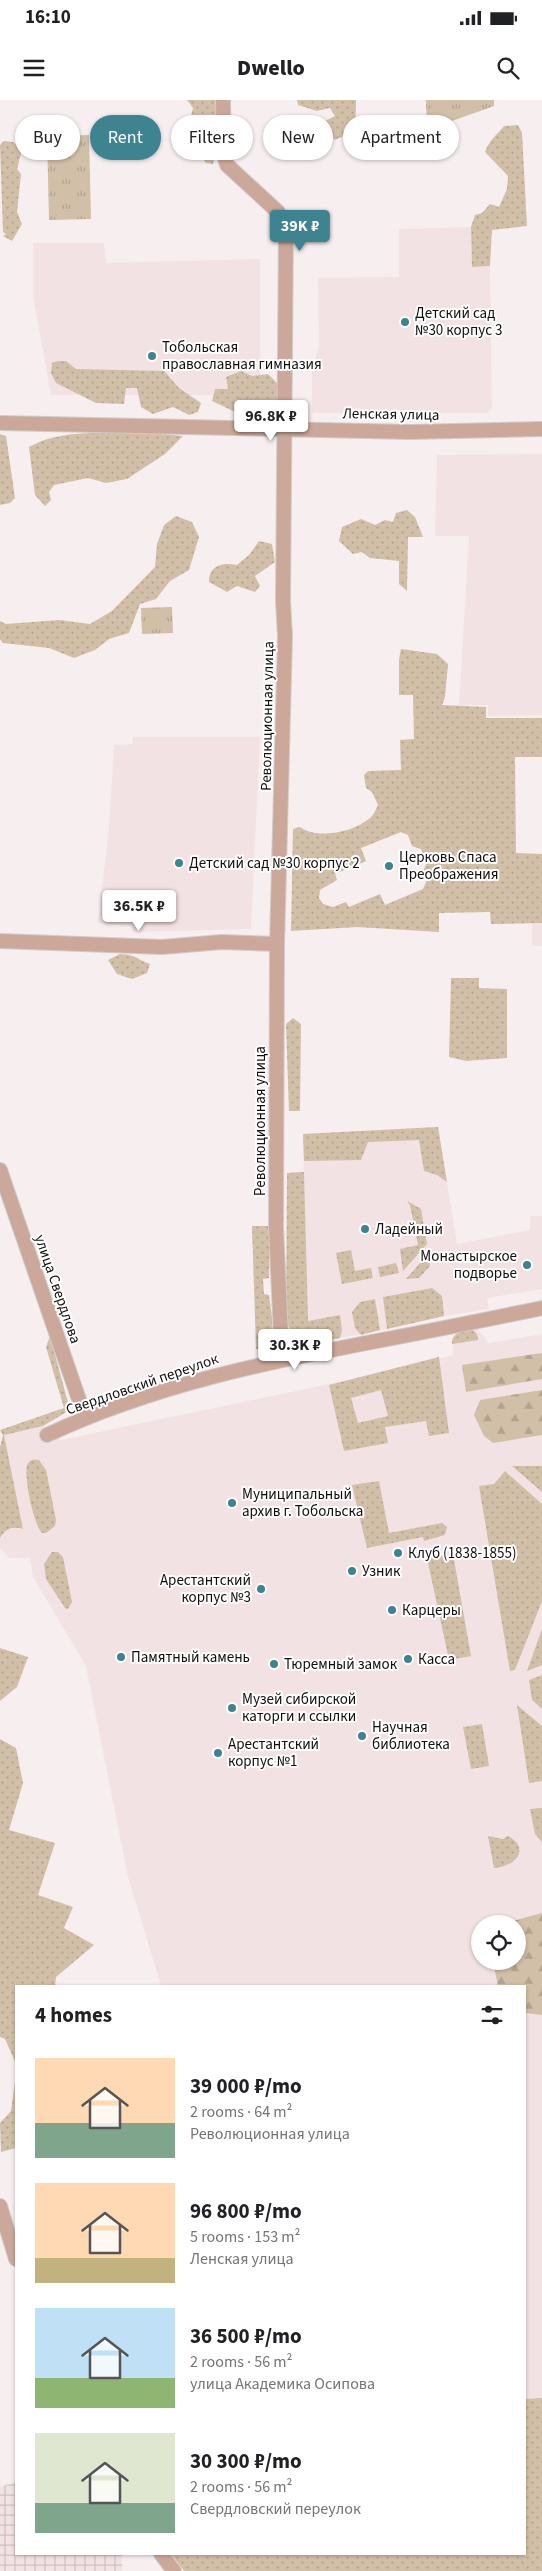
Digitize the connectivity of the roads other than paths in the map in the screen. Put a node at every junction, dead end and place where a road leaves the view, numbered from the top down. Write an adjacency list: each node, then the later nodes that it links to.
1 (223, 100): 3 (street, Революционная улица)
2 (0, 423): 3 (street, Ленская улица)
3 (286, 428): 4 (street, Ленская улица); 6 (street, Революционная улица)
4 (542, 429)
5 (0, 941): 6 (street)
6 (277, 944): 9 (street, Революционная улица)
7 (0, 1170): 10 (street, улица Свердлова)
8 (542, 1308): 9 (street, Свердловский переулок)
9 (282, 1358): 10 (street, Свердловский переулок)
10 (85, 1418): 11 (street, Свердловский переулок)
11 (47, 1435)
12 (0, 2206): 13 (street)
13 (15, 2255)
14 (162, 2555): 15 (street)
15 (174, 2571)

